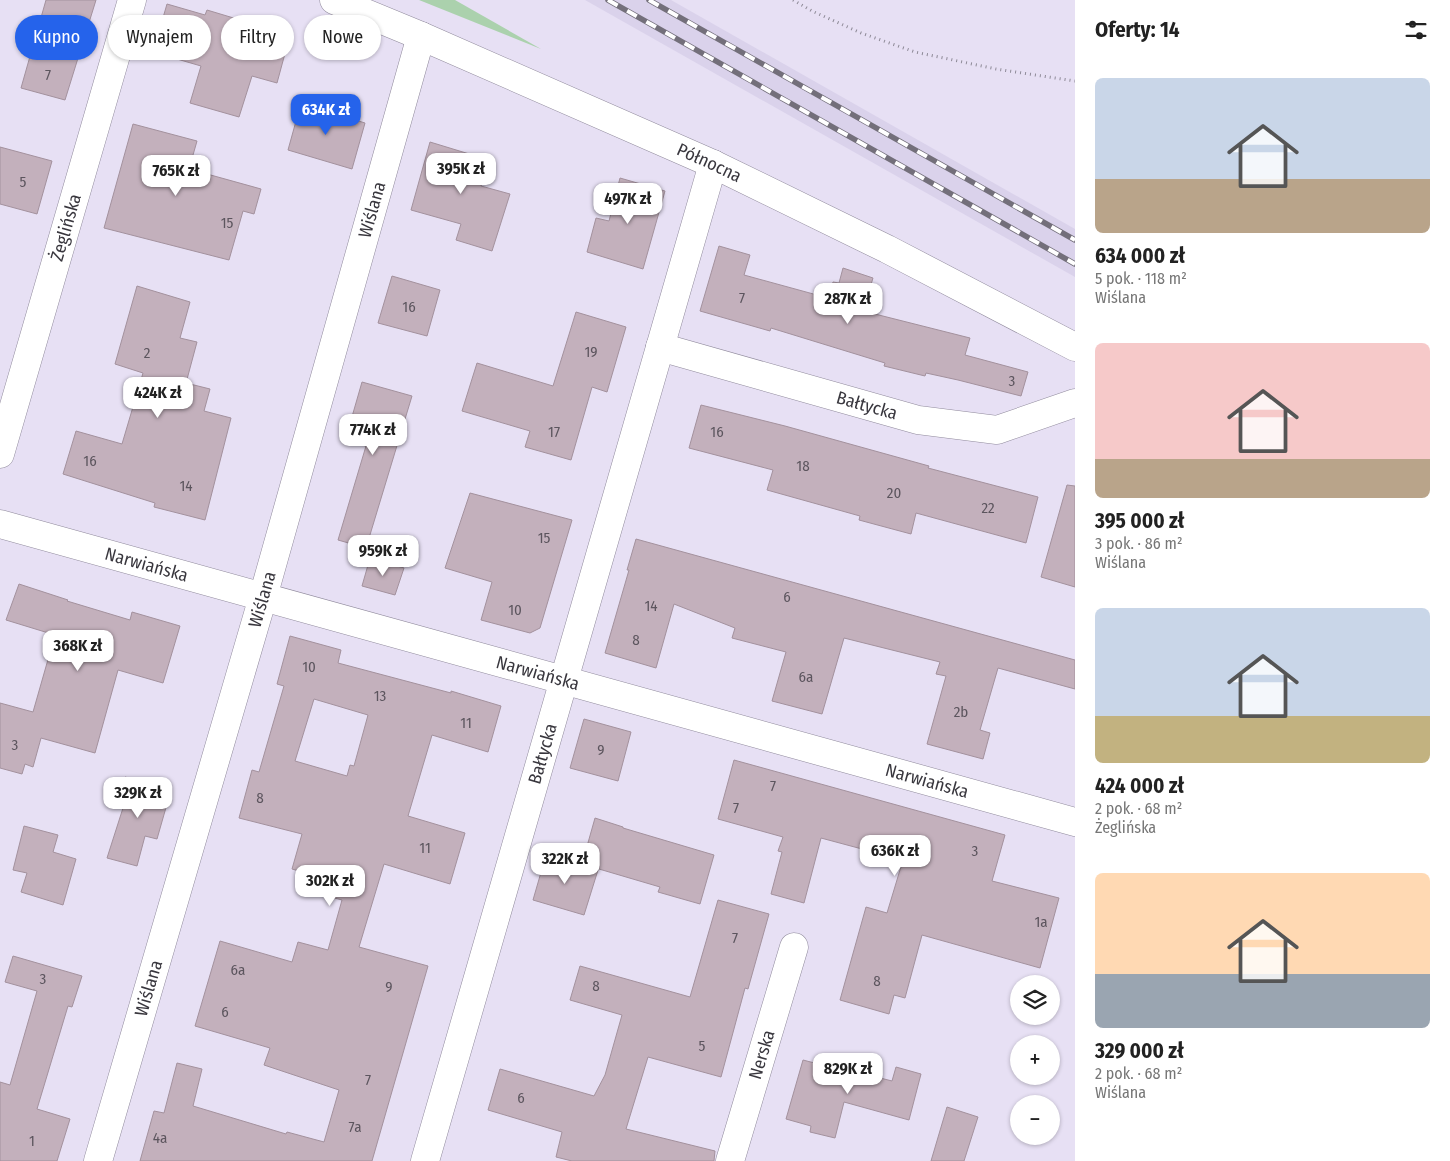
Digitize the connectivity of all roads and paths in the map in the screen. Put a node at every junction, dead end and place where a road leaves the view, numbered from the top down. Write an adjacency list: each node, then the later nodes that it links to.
1 (132, 0): 10 (street, Żeglińska)
2 (334, 0): 4 (street, Północna)
3 (794, 0): 5 (path)
4 (421, 36): 6 (street, Północna); 12 (street, Wiślana)
5 (1075, 81)
6 (713, 164): 7 (street, Bałtycka); 8 (street, Północna)
7 (660, 347): 9 (street, Bałtycka); 13 (street, Bałtycka)
8 (1075, 347)
9 (1075, 403)
10 (0, 454)
11 (0, 524): 12 (street, Narwiańska)
12 (263, 597): 13 (street, Narwiańska); 16 (street, Wiślana)
13 (564, 681): 14 (street, Narwiańska); 17 (street, Bałtycka)
14 (1075, 822)
15 (794, 947): 18 (street, Nerska)
16 (98, 1161)
17 (425, 1161)
18 (730, 1161)

